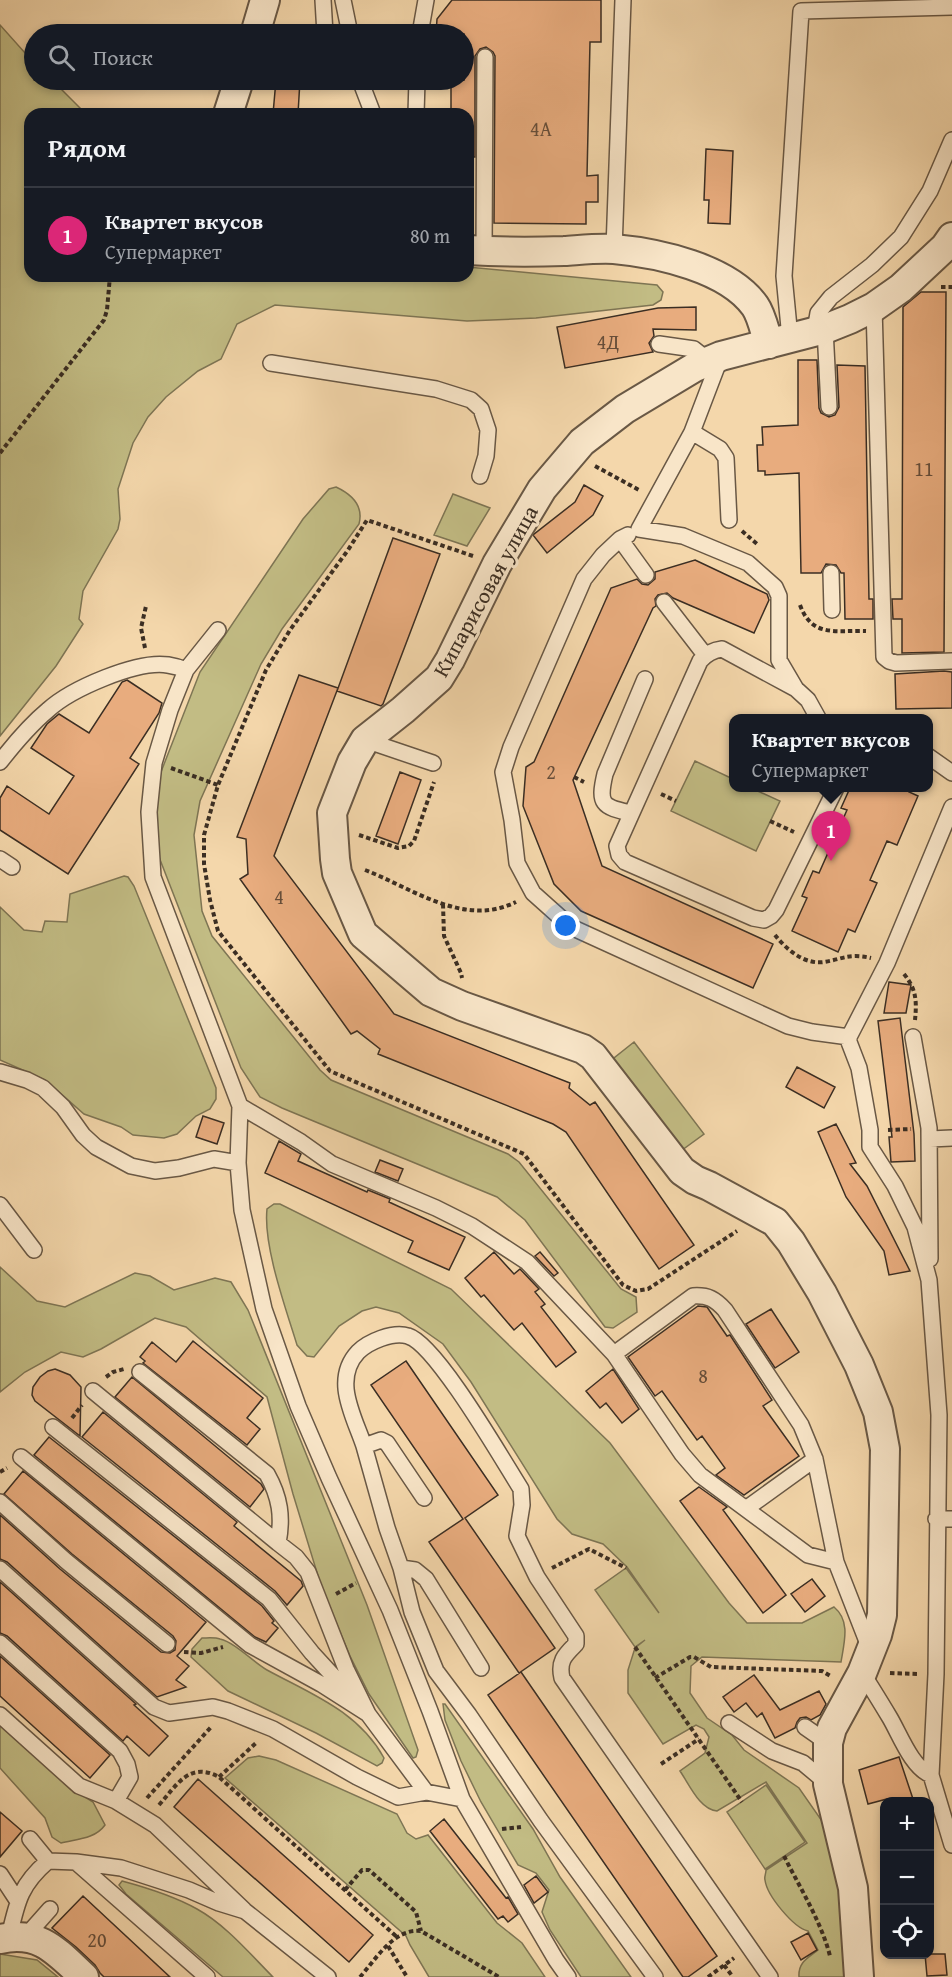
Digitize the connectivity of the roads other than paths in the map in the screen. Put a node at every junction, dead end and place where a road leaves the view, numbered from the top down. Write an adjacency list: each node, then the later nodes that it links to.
1 (265, 0): 7 (street)
2 (323, 0): 8 (lane)
3 (343, 0): 9 (lane)
4 (426, 0): 10 (lane)
5 (622, 0): 20 (lane)
6 (952, 7): 23 (lane)
7 (258, 24)
8 (324, 24)
9 (348, 24)
10 (422, 24)
11 (485, 57): 21 (lane)
12 (236, 90): 15 (street)
13 (364, 90): 16 (lane)
14 (417, 90): 17 (lane)
15 (230, 108)
16 (371, 108)
17 (416, 108)
18 (952, 140): 23 (lane)
19 (952, 237): 22 (street, Кипарисовая улица)
20 (614, 249): 21 (street); 23 (street)
21 (476, 251)
22 (874, 307): 23 (street, Кипарисовая улица); 39 (lane)
23 (800, 336): 25 (street, Кипарисовая улица); 27 (lane)
24 (659, 344): 25 (lane)
25 (715, 359): 28 (lane); 44 (street, Кипарисовая улица)
26 (271, 363): 29 (lane)
27 (829, 407)
28 (692, 432): 30 (lane); 31 (lane)
29 (480, 476)
30 (729, 520)
31 (639, 529): 32 (lane); 42 (lane)
32 (620, 539): 34 (lane); 52 (lane)
33 (831, 573): 36 (lane)
34 (646, 576)
35 (664, 602): 38 (lane)
36 (832, 610)
37 (218, 630): 40 (lane)
38 (705, 655): 42 (lane); 51 (lane)
39 (952, 661)
40 (186, 670): 46 (lane); 55 (lane)
41 (645, 679): 51 (lane)
42 (796, 689): 43 (lane)
43 (816, 714)
44 (365, 740): 47 (lane); 83 (street, Кипарисовая улица)
45 (933, 760): 48 (lane)
46 (0, 762)
47 (432, 763)
48 (952, 773)
49 (832, 792): 51 (lane)
50 (952, 807): 52 (lane)
51 (631, 813)
52 (849, 1036): 61 (lane)
53 (913, 1037): 56 (lane)
54 (0, 1072): 58 (lane)
55 (240, 1106): 58 (lane); 62 (lane)
56 (930, 1134): 57 (lane); 61 (lane)
57 (952, 1138)
58 (238, 1163): 78 (lane)
59 (0, 1205): 60 (lane)
60 (34, 1250)
61 (929, 1280): 72 (lane)
62 (614, 1354): 68 (lane); 71 (lane)
63 (140, 1372): 74 (lane)
64 (93, 1391): 74 (lane)
65 (53, 1427): 84 (lane)
66 (364, 1446): 69 (lane); 76 (lane); 108 (lane)
67 (21, 1457): 84 (lane)
68 (815, 1459): 71 (lane); 75 (lane)
69 (424, 1498)
70 (0, 1502): 81 (lane)
71 (747, 1508): 75 (lane)
72 (936, 1519): 73 (lane); 89 (lane)
73 (952, 1519)
74 (278, 1543): 84 (lane)
75 (836, 1562): 83 (lane)
76 (401, 1568): 79 (lane); 82 (lane)
77 (0, 1569): 91 (lane)
78 (390, 1610): 79 (lane); 92 (lane)
79 (412, 1612): 107 (lane)
80 (0, 1643): 93 (lane)
81 (167, 1644)
82 (481, 1668)
83 (862, 1672): 88 (street, Кипарисовая улица); 89 (lane)
84 (368, 1714): 91 (lane)
85 (0, 1715): 93 (lane)
86 (729, 1723): 90 (lane)
87 (805, 1727): 88 (lane)
88 (828, 1743): 90 (street, Кипарисовая улица)
89 (932, 1775): 95 (lane)
90 (828, 1784): 109 (street, Кипарисовая улица)
91 (426, 1792): 92 (lane)
92 (462, 1799): 106 (lane)
93 (116, 1801): 101 (lane)
94 (30, 1839): 96 (lane)
95 (952, 1842)
96 (48, 1861): 97 (lane); 99 (lane)
97 (76, 1862): 101 (lane); 104 (lane)
98 (0, 1874): 99 (lane)
99 (17, 1900): 102 (lane)
100 (50, 1909): 102 (lane)
101 (245, 1911): 105 (lane)
102 (12, 1937): 103 (street)
103 (84, 1977)
104 (207, 1977)
105 (328, 1977)
106 (568, 1977)
107 (655, 1977)
108 (770, 1977)
109 (859, 1977)

